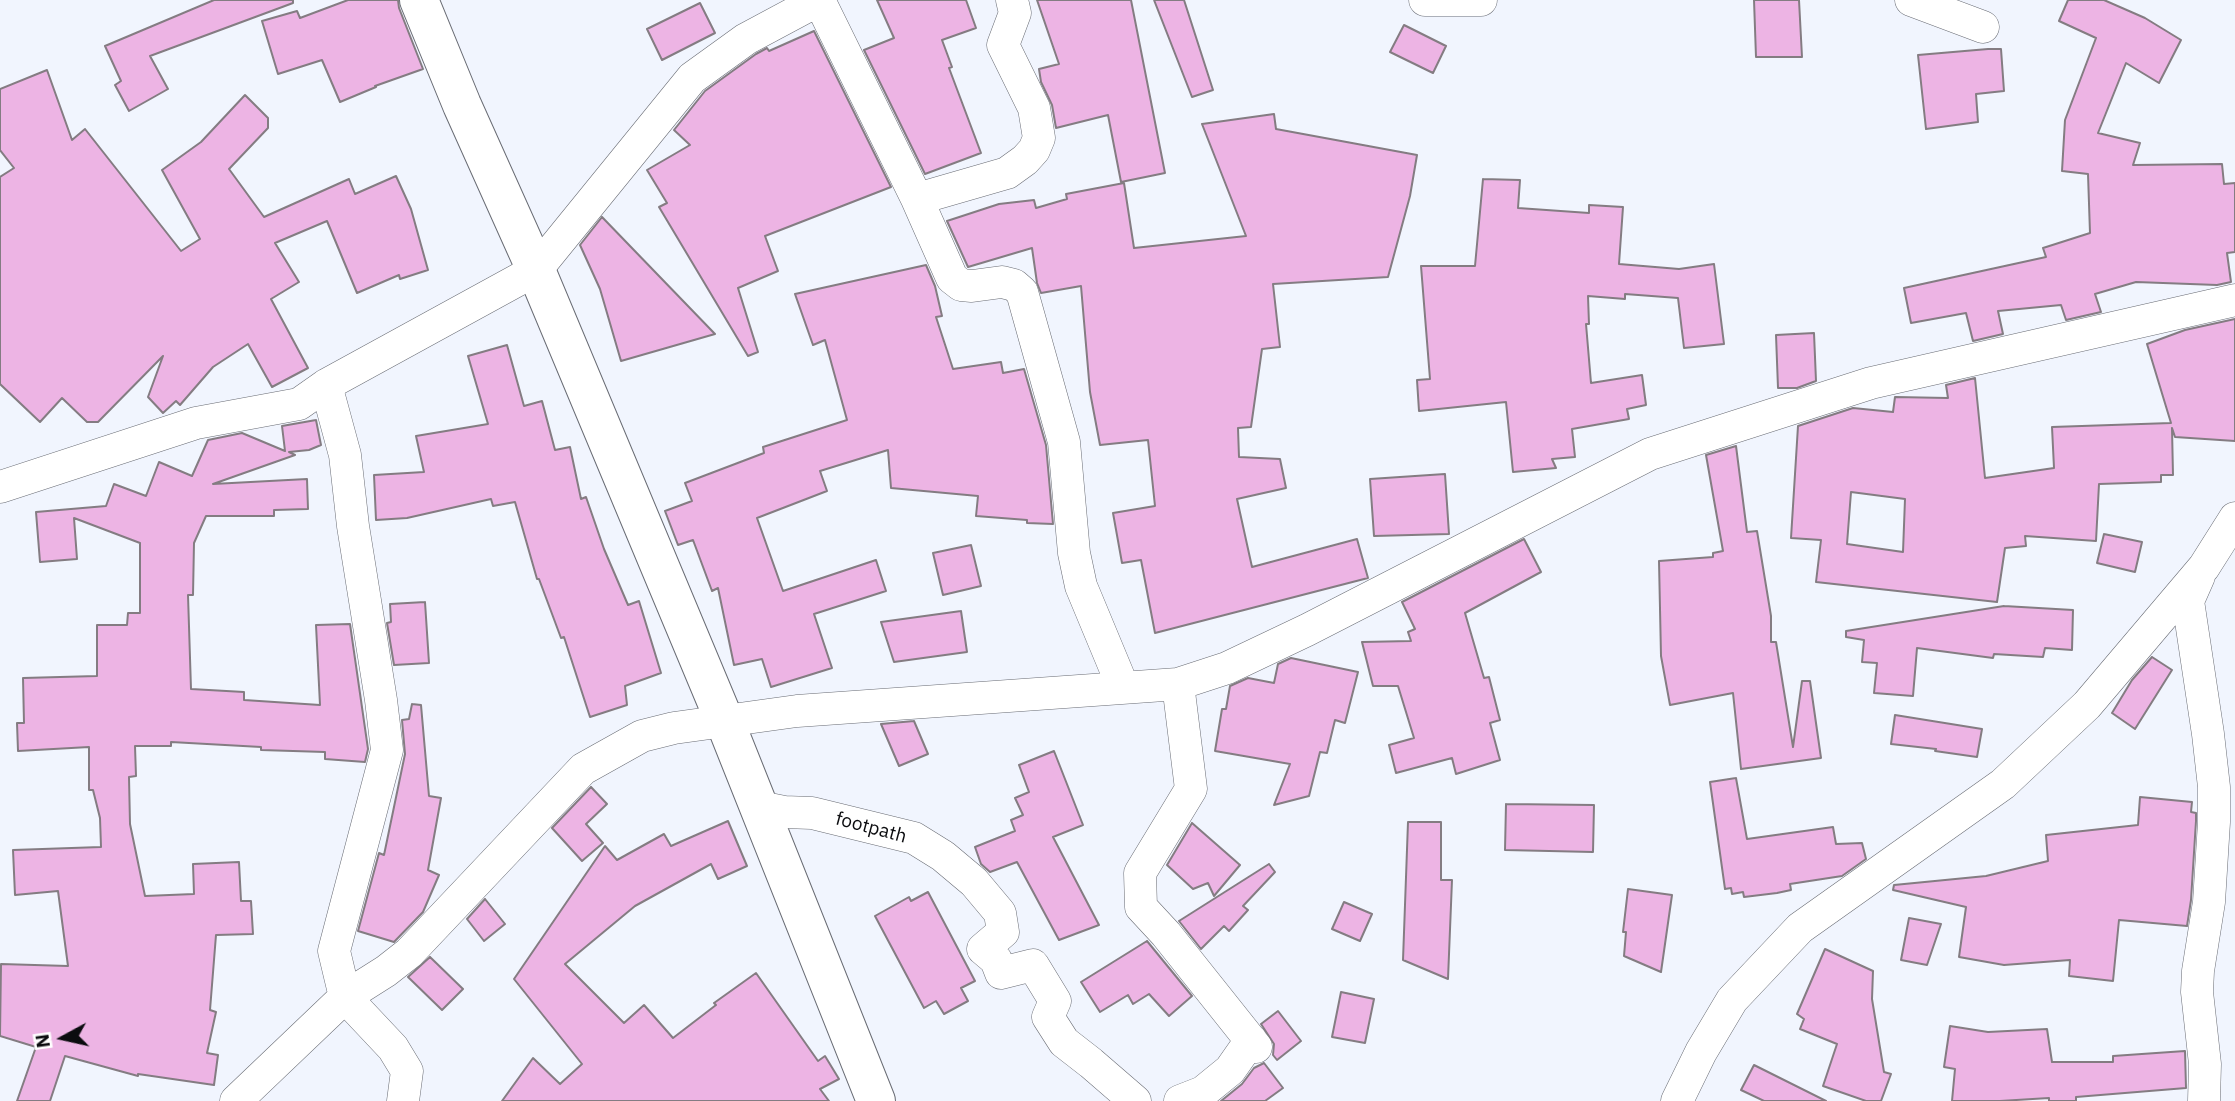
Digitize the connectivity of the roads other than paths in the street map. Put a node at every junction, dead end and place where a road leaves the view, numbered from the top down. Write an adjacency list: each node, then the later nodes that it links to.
1 (419, 0): 9 (street)
2 (1012, 0): 8 (street)
3 (1424, 0): 4 (street)
4 (1481, 0)
5 (1911, 0): 7 (street)
6 (813, 2): 8 (street); 9 (street)
7 (1983, 27)
8 (917, 199): 16 (street)
9 (536, 271): 11 (street); 17 (street)
10 (2235, 300): 15 (street)
11 (326, 385): 12 (street); 19 (street)
12 (0, 487)
13 (2235, 518): 14 (street)
14 (2204, 567): 25 (street); 26 (street)
15 (1178, 684): 16 (street); 24 (street)
16 (1123, 687): 17 (street)
17 (725, 722): 18 (street); 19 (street)
18 (759, 807): 22 (street); 23 (street, footpath)
19 (345, 997): 20 (street); 21 (street)
20 (236, 1101)
21 (403, 1101)
22 (876, 1101)
23 (1135, 1101)
24 (1180, 1101)
25 (1677, 1101)
26 (2204, 1101)

